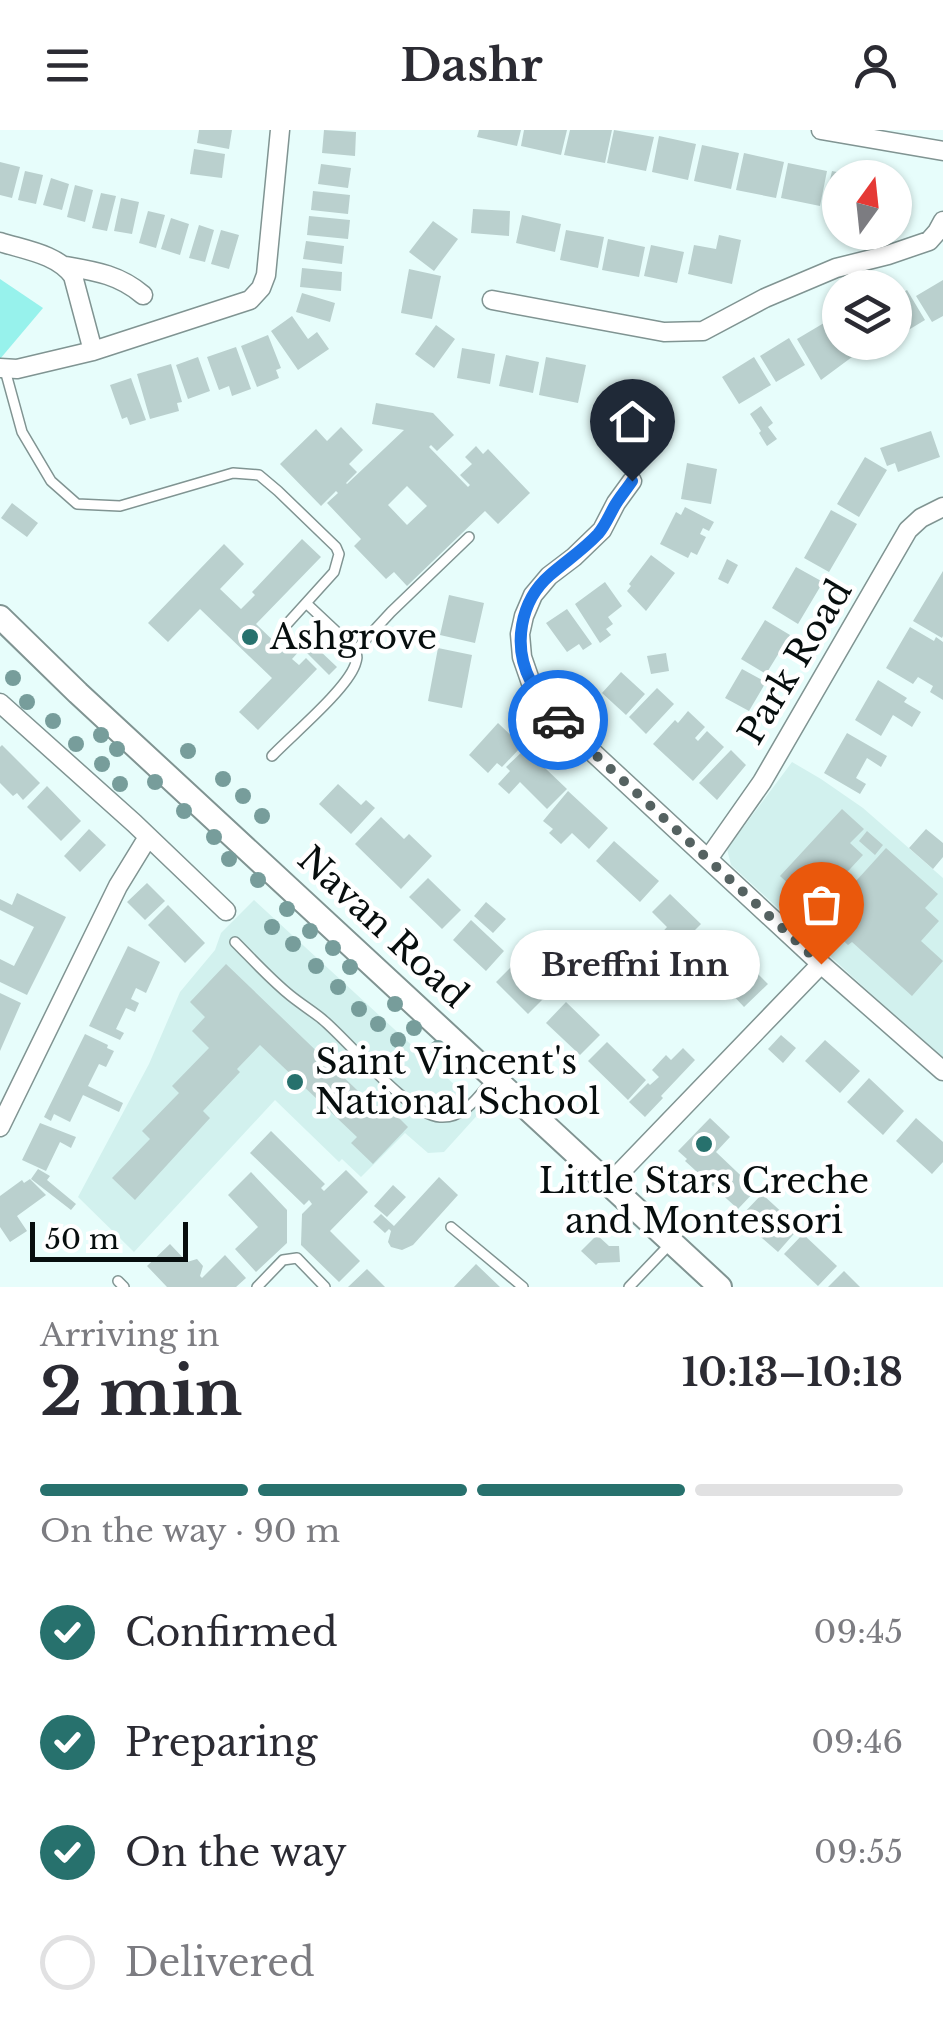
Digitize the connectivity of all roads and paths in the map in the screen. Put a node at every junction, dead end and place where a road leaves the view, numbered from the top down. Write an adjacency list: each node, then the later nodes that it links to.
1 (280, 130): 9 (street)
2 (820, 130): 3 (street)
3 (943, 152)
4 (943, 221): 8 (street)
5 (0, 242): 6 (street)
6 (66, 266): 7 (street); 9 (street)
7 (144, 294)
8 (492, 300)
9 (93, 351): 10 (street)
10 (2, 369): 14 (lane)
11 (632, 481): 21 (street)
12 (943, 507): 21 (street, Park Road)
13 (469, 536): 17 (lane)
14 (306, 604): 16 (lane); 17 (lane)
15 (0, 617): 26 (main road, Navan Road)
16 (287, 624)
17 (356, 651): 19 (lane)
18 (0, 704): 20 (street)
19 (272, 756)
20 (148, 837): 22 (street); 27 (street)
21 (708, 859): 24 (street)
22 (226, 911)
23 (235, 942): 26 (lane)
24 (821, 964): 25 (street); 28 (street)
25 (943, 1071)
26 (494, 1078): 28 (main road, Navan Road)
27 (0, 1128)
28 (610, 1183): 30 (main road, Navan Road)
29 (451, 1227): 33 (lane)
30 (672, 1242): 34 (lane); 35 (main road, Navan Road)
31 (257, 1287): 32 (lane)
32 (324, 1287)
33 (523, 1287)
34 (630, 1287)
35 (720, 1287)

